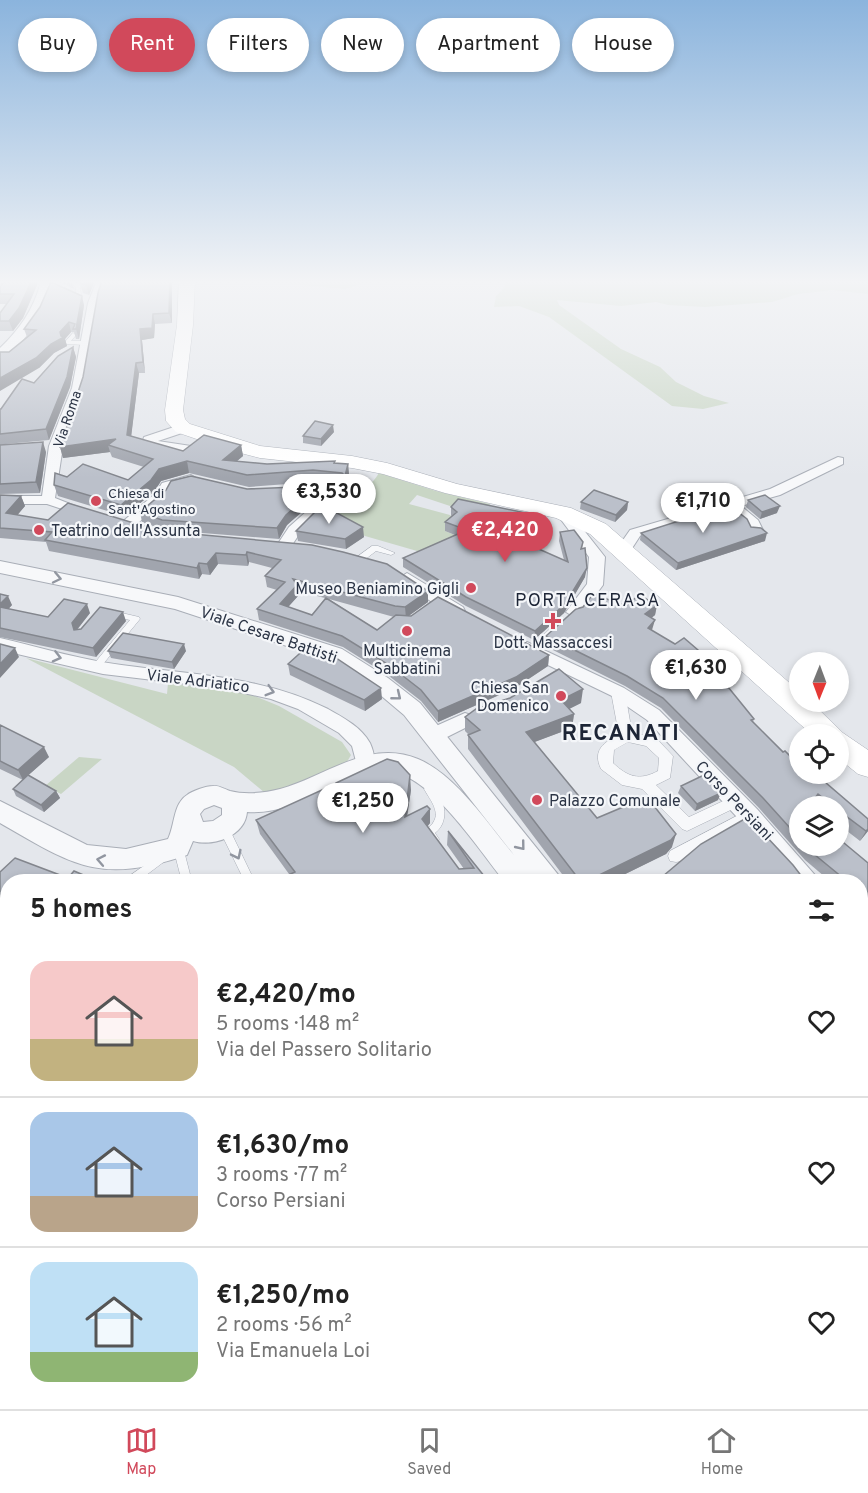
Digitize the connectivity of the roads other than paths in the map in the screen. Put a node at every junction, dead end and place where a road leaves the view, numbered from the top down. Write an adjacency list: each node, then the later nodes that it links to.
1 (86, 346): 3 (street); 9 (street, Via Roma)
2 (182, 346): 4 (main road)
3 (65, 355)
4 (183, 428): 5 (street); 12 (main road)
5 (186, 449)
6 (837, 461): 10 (street)
7 (207, 483): 13 (street)
8 (0, 500): 9 (street)
9 (48, 500): 13 (street)
10 (729, 504): 14 (street); 17 (street)
11 (315, 510): 11 (street); 16 (street)
12 (563, 513): 17 (main road); 23 (street)
13 (115, 522): 15 (street)
14 (756, 530)
15 (144, 531)
16 (304, 548)
17 (624, 550): 32 (main road)
18 (391, 553): 19 (lane)
19 (355, 558): 22 (street)
20 (0, 567): 33 (street, Viale Cesare Battisti, one-way to 33)
21 (100, 612): 27 (lane)
22 (469, 617)
23 (567, 618): 26 (lane)
24 (511, 639): 26 (street, Corso Persiani)
25 (1, 646): 27 (street, Viale Adriatico, one-way to 27)
26 (532, 650): 28 (street, Corso Persiani)
27 (96, 667): 36 (street, Viale Adriatico, one-way to 36)
28 (564, 667): 29 (street); 30 (street, Corso Persiani)
29 (549, 678)
30 (618, 692): 34 (street); 40 (street, Corso Persiani)
31 (476, 715): 33 (street)
32 (818, 724)
33 (434, 735): 49 (street, Viale Cesare Battisti, one-way to 49)
34 (626, 737): 39 (street); 39 (street)
35 (849, 751): 37 (main road)
36 (365, 764): 38 (street); 42 (street)
37 (868, 766)
38 (424, 770): 43 (lane); 48 (street)
39 (647, 785): 40 (street)
40 (743, 808): 44 (street); 50 (street, Corso Persiani)
41 (0, 811): 42 (street, one-way to 41)
42 (210, 825): 45 (lane); 46 (lane); 47 (lane, one-way to 47)
43 (440, 847)
44 (676, 856)
45 (140, 874)
46 (190, 874)
47 (244, 874)
48 (514, 874)
49 (544, 874)
50 (803, 874)

